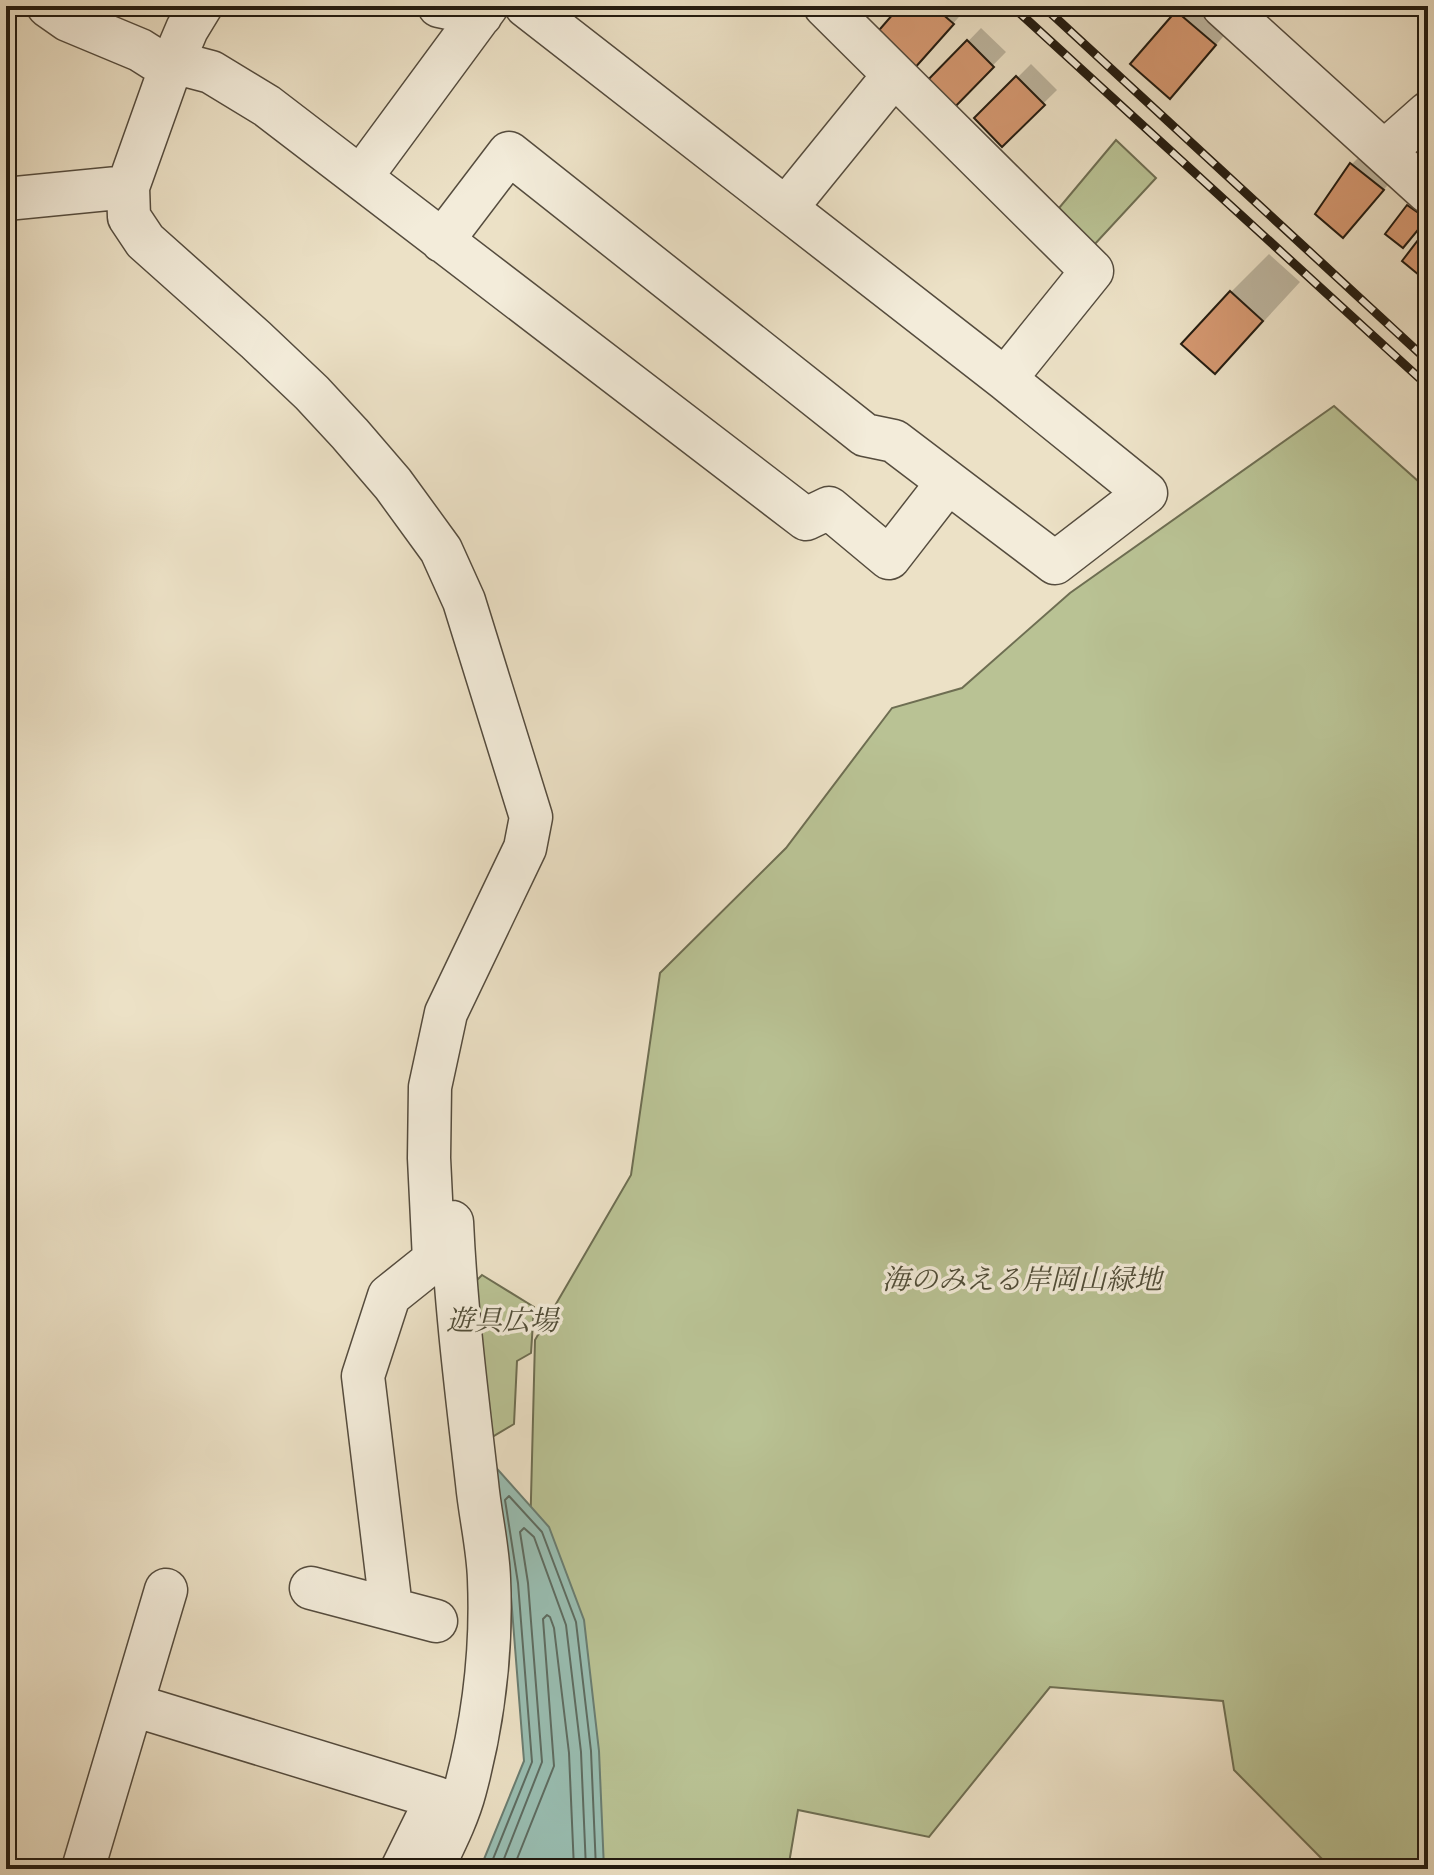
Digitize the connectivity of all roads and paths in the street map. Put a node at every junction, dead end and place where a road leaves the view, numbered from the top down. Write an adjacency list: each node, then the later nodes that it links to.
1 (201, 6): 8 (street)
2 (439, 6): 7 (street)
3 (825, 6): 9 (street)
4 (1223, 6): 11 (street)
5 (533, 8): 16 (street)
6 (65, 11): 8 (street)
7 (484, 11): 12 (street)
8 (172, 66): 12 (street); 13 (street)
9 (894, 75): 16 (street); 18 (street)
10 (1428, 113): 11 (street)
11 (1384, 152): 14 (street)
12 (361, 177): 17 (street)
13 (128, 187): 15 (street); 20 (street)
14 (1428, 192)
15 (6, 199)
16 (786, 208): 18 (street)
17 (442, 241): 19 (street); 19 (street)
18 (1005, 379): 19 (street)
19 (948, 482)
20 (430, 1188): 23 (street); 28 (street)
21 (311, 1588): 23 (street)
22 (166, 1590): 25 (street)
23 (391, 1608): 24 (street)
24 (436, 1621)
25 (133, 1705): 26 (street); 27 (street)
26 (83, 1869)
27 (402, 1869)
28 (432, 1869)

